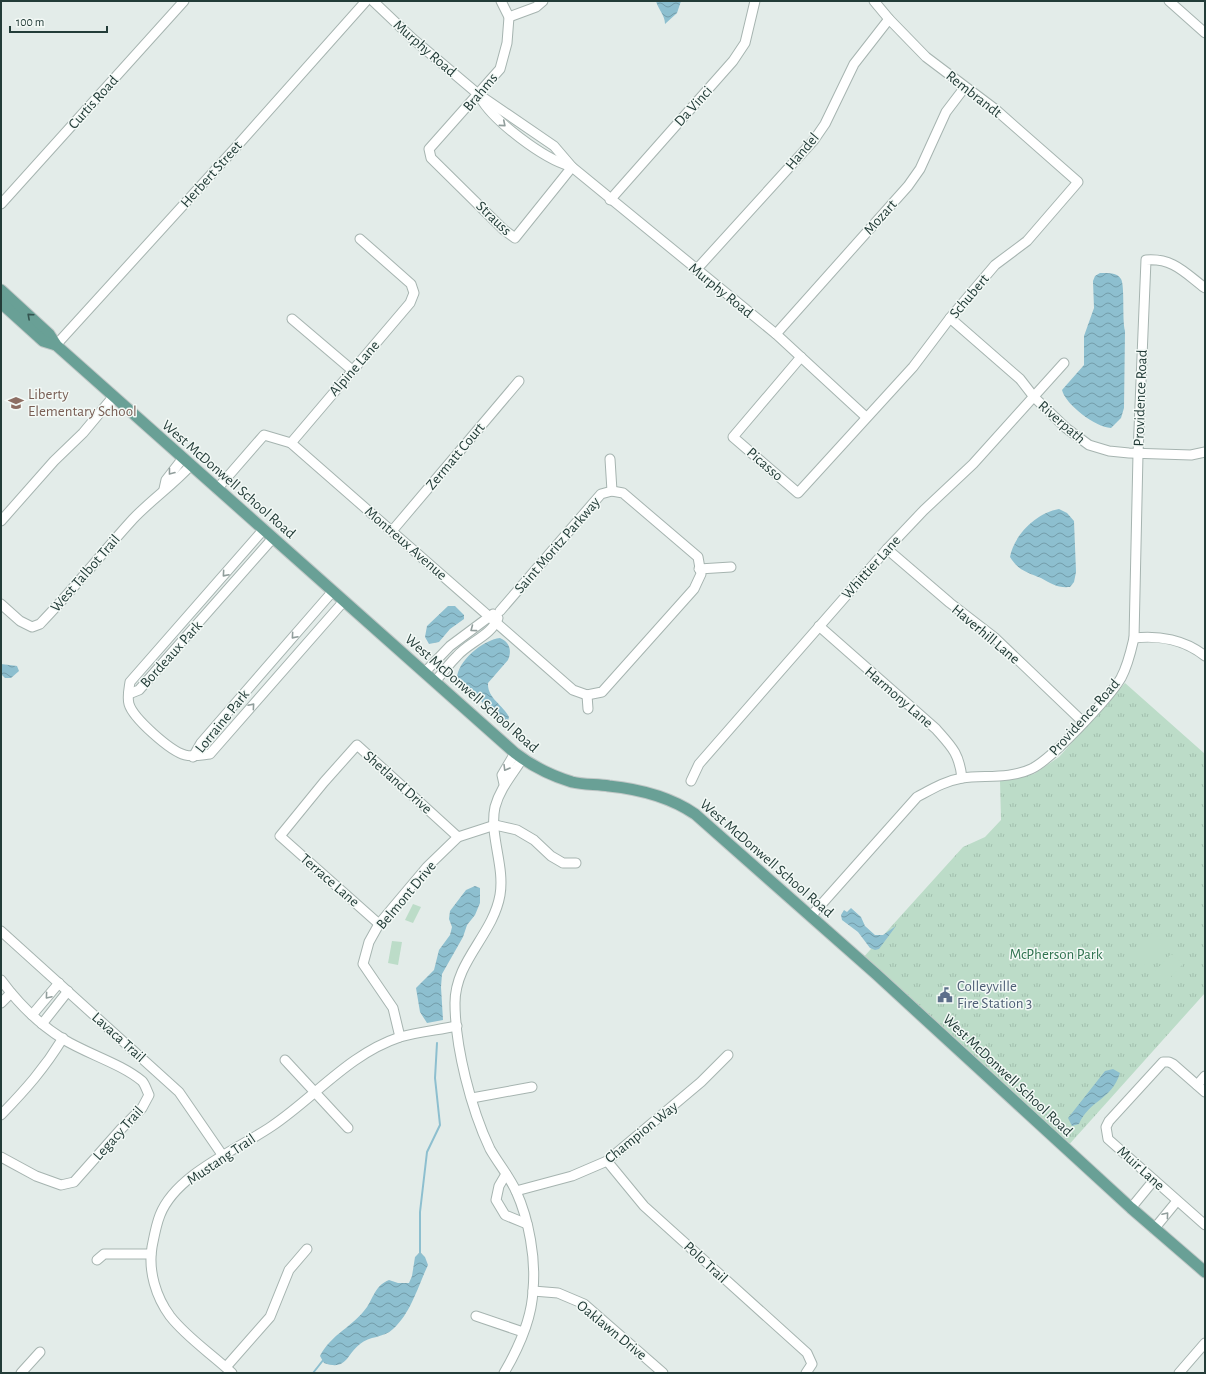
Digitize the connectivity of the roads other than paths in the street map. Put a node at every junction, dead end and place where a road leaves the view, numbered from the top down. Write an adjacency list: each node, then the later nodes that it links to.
1 (184, 1): 18 (street, Curtis Road)
2 (366, 1): 27 (street, Herbert Street)
3 (373, 1): 13 (street, Murphy Road)
4 (501, 1): 9 (street)
5 (543, 1): 9 (street)
6 (755, 1): 17 (street, Da Vinci)
7 (874, 1): 10 (street, Rembrandt)
8 (1169, 1): 11 (street)
9 (509, 17): 13 (street, Brahms)
10 (889, 19): 12 (street, Rembrandt); 20 (street, Handel)
11 (1205, 33)
12 (965, 88): 16 (street, Rembrandt); 26 (street, Mozart)
13 (478, 94): 14 (street, Brahms); 15 (street, Murphy Road)
14 (430, 149): 15 (street, Strauss)
15 (572, 167): 17 (street, Murphy Road)
16 (1078, 182): 24 (street, Schubert)
17 (610, 200): 20 (street, Murphy Road)
18 (1, 204)
19 (360, 239): 30 (street, Alpine Lane)
20 (696, 270): 26 (street, Murphy Road)
21 (1205, 288): 37 (street, Providence Road)
22 (1, 290): 27 (main road, West McDonwell School Road, one-way to 22)
23 (1, 303): 27 (main road, West McDonwell School Road)
24 (950, 318): 33 (street, Riverpath); 34 (street, Schubert)
25 (292, 319): 30 (street)
26 (776, 334): 28 (street, Murphy Road)
27 (56, 345): 32 (main road, West McDonwell School Road)
28 (801, 357): 34 (street, Murphy Road); 34 (street, Picasso)
29 (1064, 363): 33 (street, Whittier Lane)
30 (352, 370): 35 (street, Alpine Lane)
31 (519, 382): 44 (street, Zermatt Court)
32 (113, 397): 39 (main road, West McDonwell School Road); 42 (street)
33 (1034, 397): 37 (street, Riverpath); 46 (street, Whittier Lane)
34 (866, 417)
35 (291, 442): 40 (street, Montreux Avenue); 44 (street, Montreux Avenue)
36 (1205, 452): 37 (street, Riverpath)
37 (1138, 454): 60 (street, Providence Road)
38 (610, 459): 41 (street)
39 (187, 462): 40 (main road, West McDonwell School Road); 53 (street, West Talbot Trail)
40 (217, 489): 43 (main road, West McDonwell School Road)
41 (612, 491): 50 (street, Saint Moritz Parkway); 54 (street, Saint Moritz Parkway)
42 (1, 521)
43 (264, 530): 45 (main road, West McDonwell School Road); 47 (street, Bordeaux Park)
44 (392, 531): 56 (street, Montreux Avenue)
45 (273, 538): 48 (street, Bordeaux Park); 51 (main road, West McDonwell School Road)
46 (887, 549): 59 (street, Whittier Lane); 67 (street, Haverhill Lane)
47 (243, 553): 48 (street); 64 (street, Bordeaux Park, one-way to 64)
48 (253, 561): 64 (street, Bordeaux Park)
49 (730, 567): 50 (street)
50 (699, 569): 65 (street)
51 (333, 591): 52 (main road, West McDonwell School Road); 55 (street, Lorraine Park)
52 (344, 601): 57 (street, Lorraine Park); 62 (main road, West McDonwell School Road)
53 (1, 604)
54 (500, 611): 56 (street, Saint Moritz Parkway); 58 (street, Saint Moritz Parkway)
55 (314, 613): 57 (street); 68 (street, Lorraine Park, one-way to 68)
56 (489, 616): 58 (street, Montreux Avenue); 62 (street, Saint Moritz Parkway, one-way to 62)
57 (325, 622): 68 (street, Lorraine Park, one-way to 57)
58 (496, 623): 63 (street); 65 (street, Montreux Avenue)
59 (819, 626): 70 (street, Harmony Lane); 71 (street, Whittier Lane)
60 (1134, 638): 61 (street); 67 (street, Providence Road)
61 (1205, 656)
62 (425, 672): 63 (main road, West McDonwell School Road)
63 (435, 682): 69 (main road, West McDonwell School Road)
64 (129, 694): 68 (street)
65 (587, 695): 66 (street)
66 (588, 709)
67 (1083, 722): 70 (street, Providence Road)
68 (193, 756)
69 (519, 756): 72 (street); 76 (main road, West McDonwell School Road)
70 (962, 778): 76 (street, Providence Road)
71 (691, 781)
72 (495, 826): 74 (street, Belmont Drive); 75 (street); 86 (street)
73 (280, 836): 74 (street, Shetland Drive); 77 (street, Terrace Lane)
74 (458, 837): 77 (street, Belmont Drive)
75 (576, 863)
76 (811, 916): 106 (main road, West McDonwell School Road)
77 (380, 924): 87 (street, Belmont Drive)
78 (1, 932): 80 (street, Lavaca Trail)
79 (1, 980): 82 (street, Legacy Trail)
80 (59, 983): 81 (street, Lavaca Trail); 84 (street, one-way to 84)
81 (68, 991): 85 (street); 99 (street, Lavaca Trail)
82 (11, 993): 83 (street); 84 (street, Legacy Trail)
83 (1, 1002)
84 (32, 1015): 85 (street, Legacy Trail)
85 (42, 1024): 88 (street, Legacy Trail)
86 (457, 1026): 87 (street, Mustang Trail); 96 (street)
87 (400, 1037): 94 (street, Mustang Trail)
88 (63, 1038): 97 (street); 100 (street, Legacy Trail)
89 (728, 1055): 101 (street, Champion Way)
90 (285, 1060): 94 (street)
91 (1205, 1076): 92 (street)
92 (1197, 1085): 95 (street); 103 (street, Muir Lane)
93 (532, 1087): 96 (street)
94 (314, 1092): 98 (street); 99 (street, Mustang Trail)
95 (1205, 1092)
96 (472, 1098): 102 (street)
97 (1, 1115)
98 (348, 1128)
99 (223, 1156): 111 (street, Mustang Trail)
100 (1, 1157)
101 (607, 1161): 104 (street, Champion Way); 123 (street, Polo Trail)
102 (506, 1174): 104 (street); 107 (street)
103 (1154, 1180): 105 (street, Muir Lane); 106 (street)
104 (516, 1191): 107 (street)
105 (1177, 1200): 108 (street, Muir Lane); 109 (street, one-way to 105)
106 (1131, 1208): 109 (main road, West McDonwell School Road)
107 (527, 1224): 114 (street)
108 (1205, 1225)
109 (1154, 1229): 113 (main road, West McDonwell School Road)
110 (307, 1249): 119 (street)
111 (151, 1254): 112 (street); 119 (street, Mustang Trail)
112 (97, 1260)
113 (1205, 1272)
114 (534, 1290): 116 (street); 122 (street, Oaklawn Drive)
115 (476, 1316): 116 (street)
116 (523, 1332): 121 (street)
117 (1205, 1343): 124 (street)
118 (40, 1352): 120 (street)
119 (229, 1370)
120 (21, 1373)
121 (504, 1373)
122 (663, 1373)
123 (806, 1373)
124 (1179, 1373)

